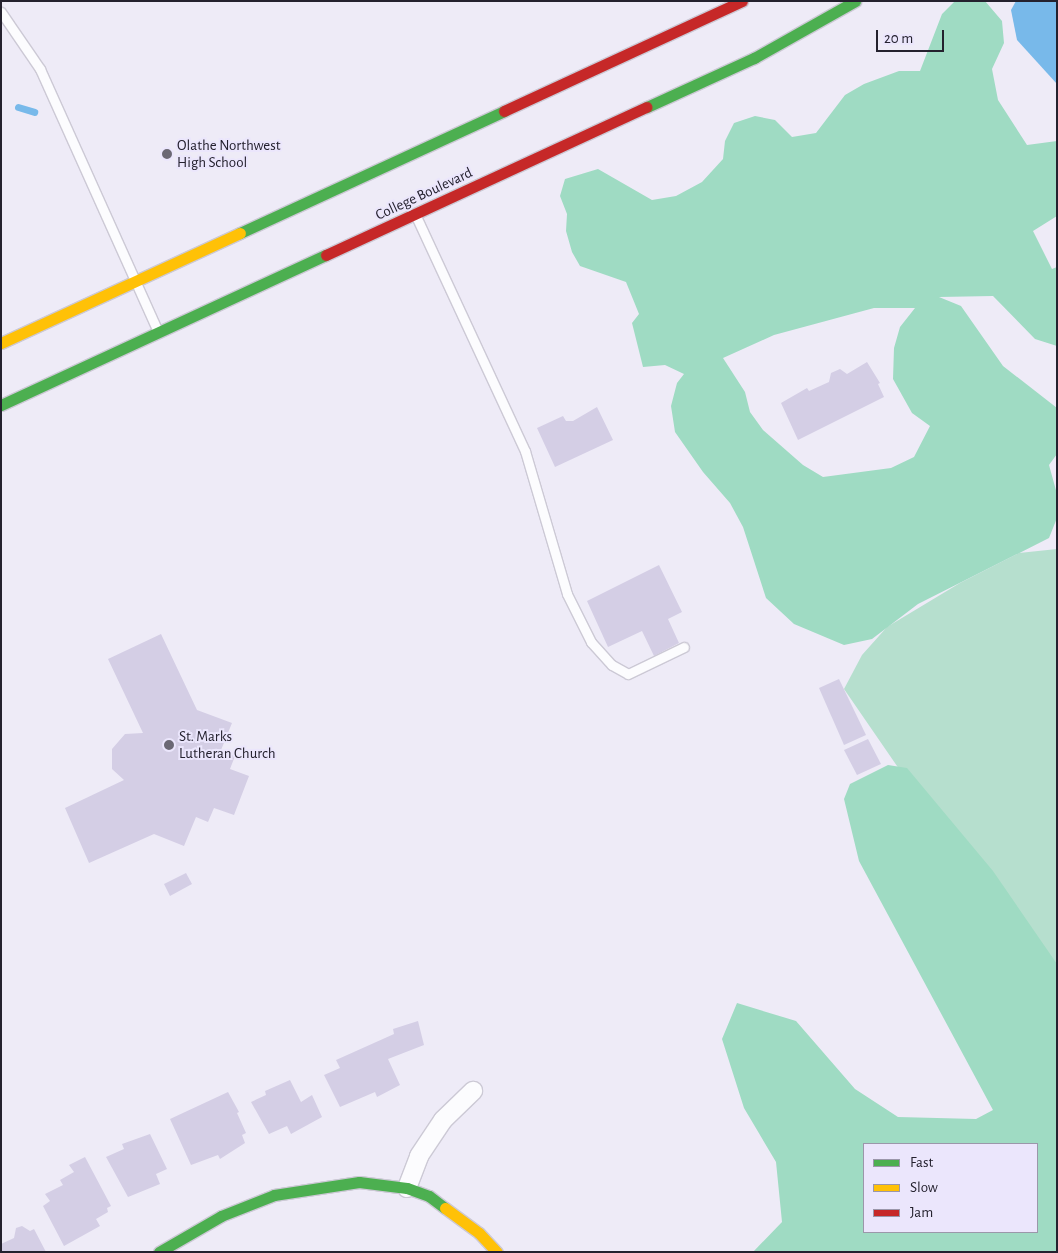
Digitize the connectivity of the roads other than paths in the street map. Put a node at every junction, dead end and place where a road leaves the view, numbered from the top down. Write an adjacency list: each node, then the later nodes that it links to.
1 (742, 1): 5 (main road)
2 (855, 1): 4 (main road, College Boulevard)
3 (1, 12): 5 (lane)
4 (415, 214): 6 (main road, College Boulevard); 9 (lane)
5 (136, 282): 6 (lane); 7 (main road)
6 (158, 333): 8 (main road, College Boulevard)
7 (1, 344)
8 (1, 405)
9 (684, 647)
10 (473, 1091): 11 (street)
11 (407, 1188): 12 (main road); 13 (main road)
12 (159, 1252)
13 (497, 1252)

